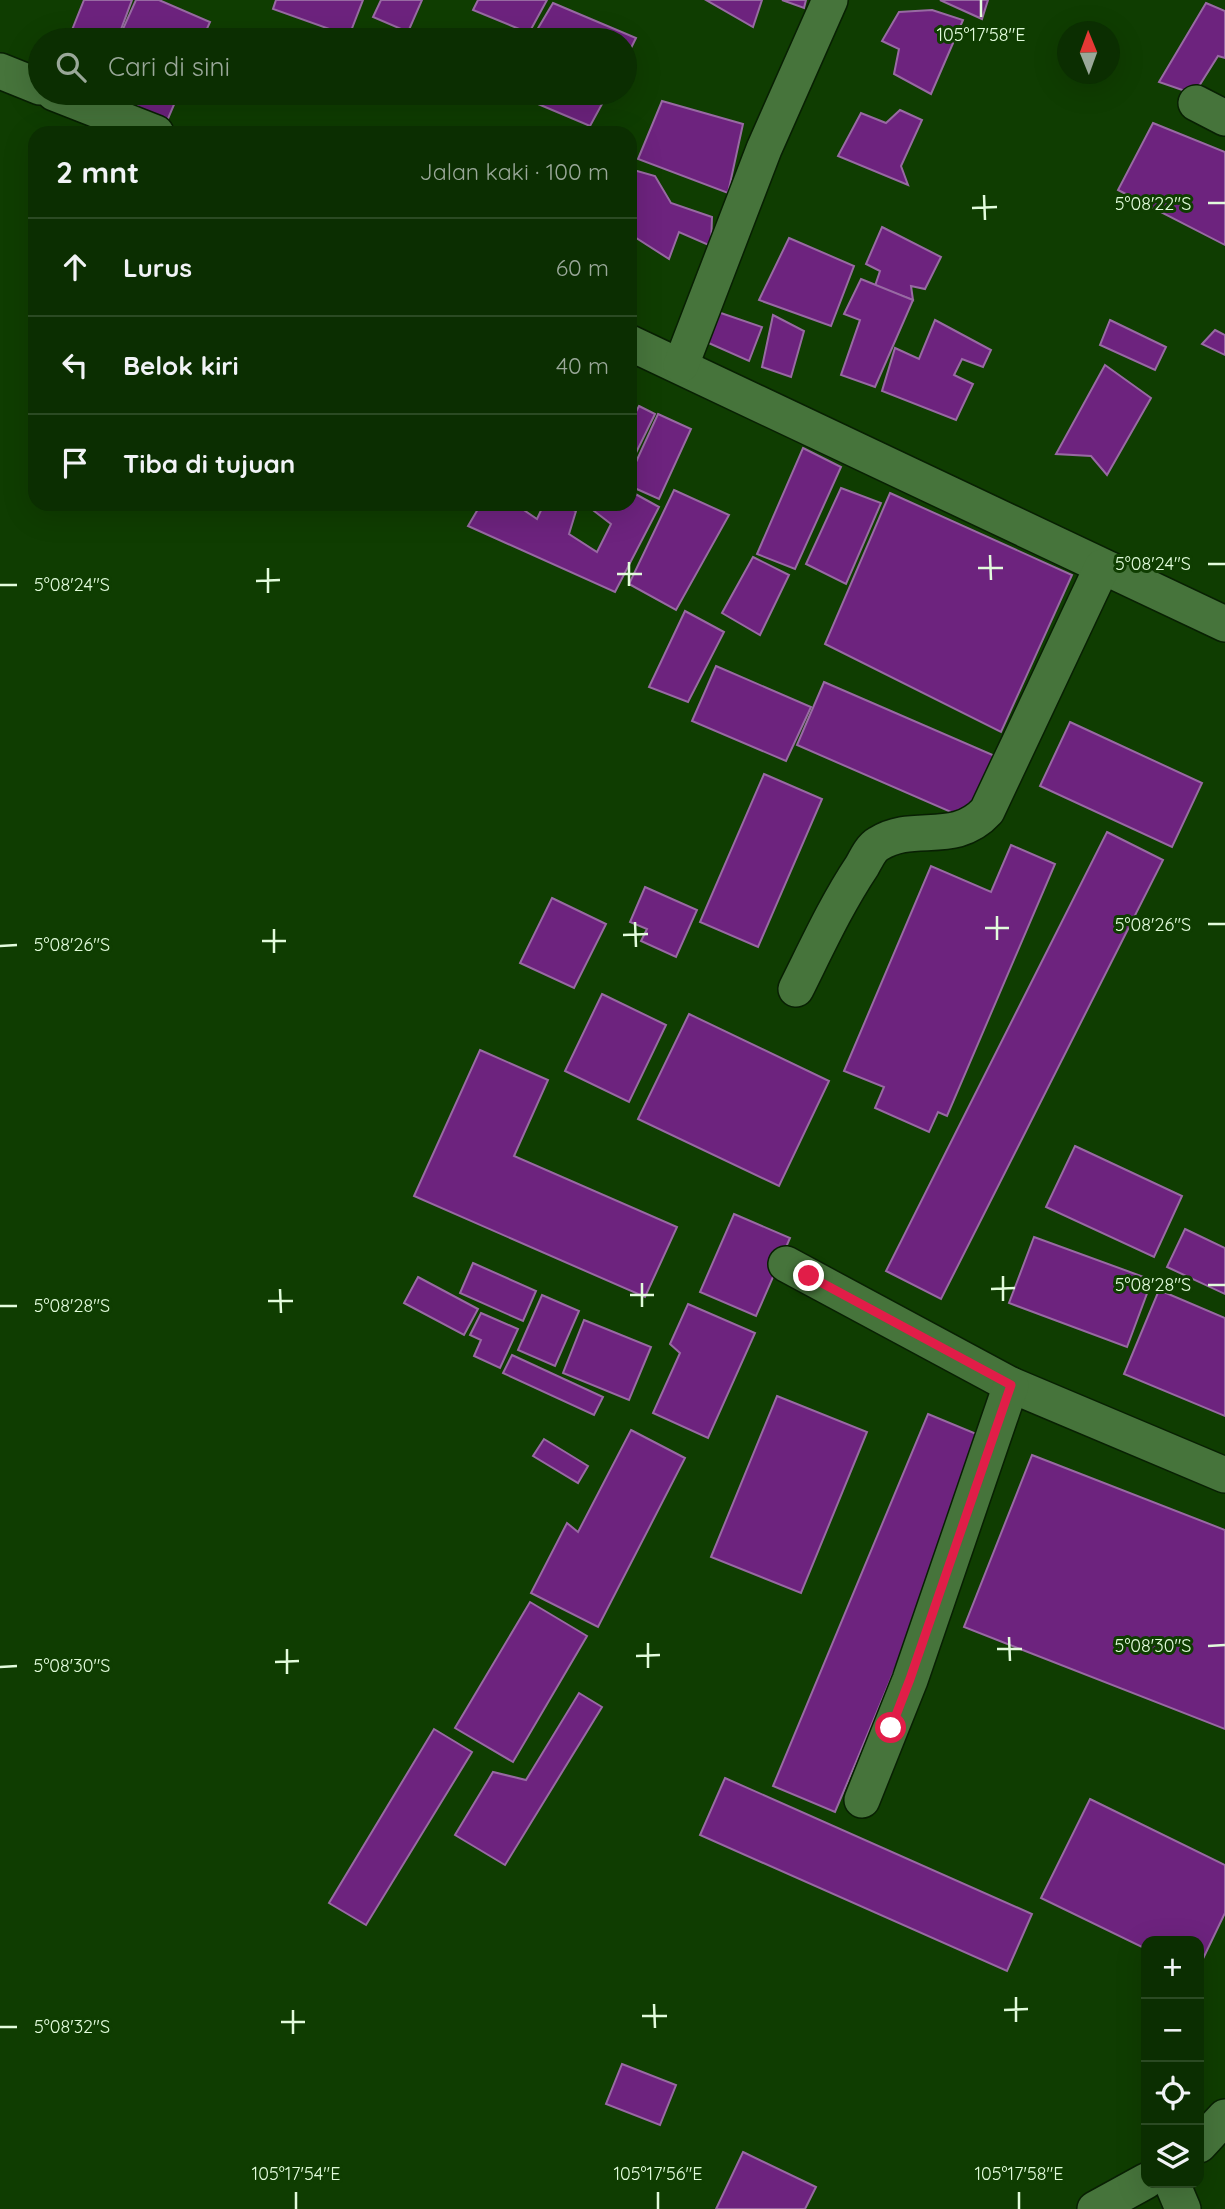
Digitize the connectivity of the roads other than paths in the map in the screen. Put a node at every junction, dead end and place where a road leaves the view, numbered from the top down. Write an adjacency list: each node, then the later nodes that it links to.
1 (830, 0): 7 (street)
2 (0, 71): 3 (street)
3 (28, 82)
4 (85, 105): 5 (street)
5 (138, 126)
6 (637, 346): 7 (street)
7 (681, 365): 8 (street)
8 (1102, 567): 9 (street); 10 (street)
9 (1225, 624)
10 (796, 989)
11 (786, 1264): 12 (street)
12 (1011, 1385): 13 (street); 14 (street)
13 (1225, 1475)
14 (862, 1800)
15 (1225, 2117): 16 (street)
16 (1204, 2140)
17 (1141, 2185): 19 (street)
18 (1174, 2188): 20 (street)
19 (1095, 2209)
20 (1183, 2209)

